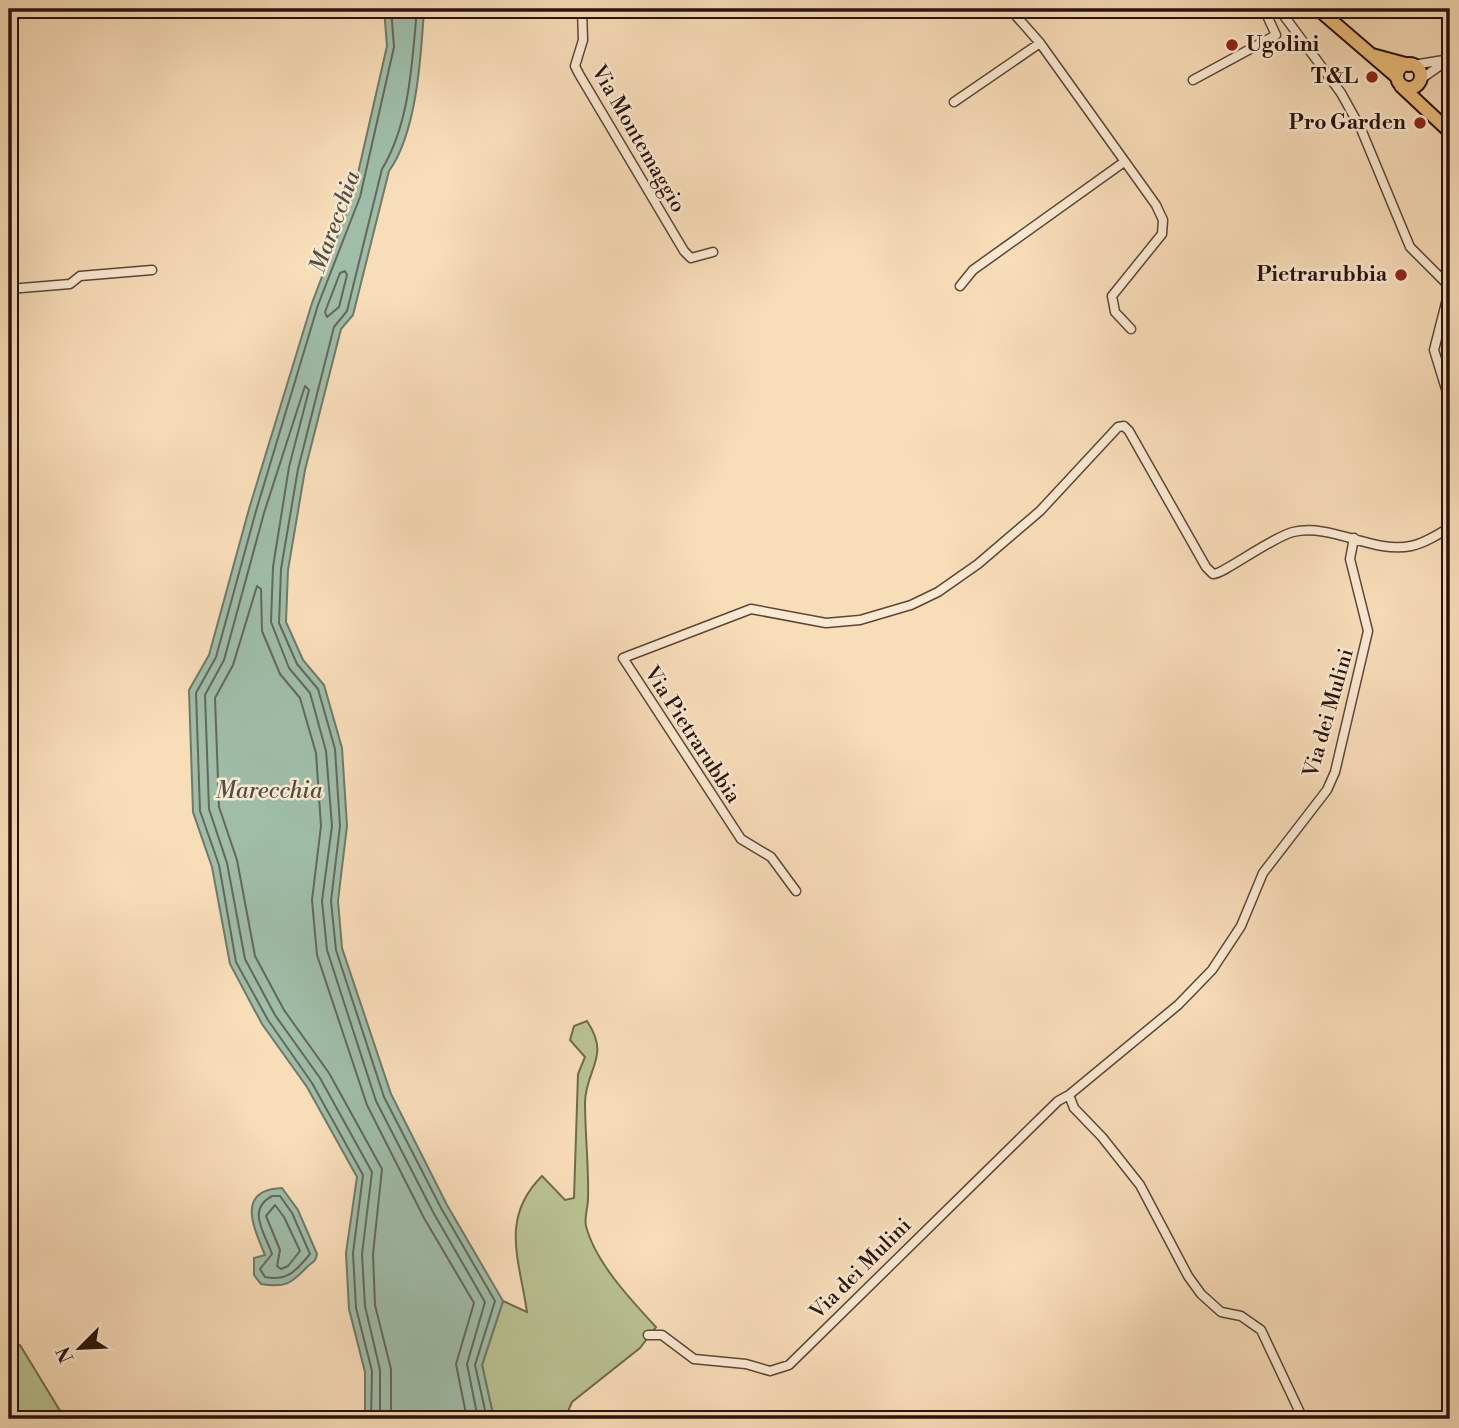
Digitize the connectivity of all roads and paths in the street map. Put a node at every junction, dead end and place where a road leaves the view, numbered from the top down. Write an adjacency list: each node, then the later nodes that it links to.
1 (582, 9): 17 (street, Via Montemaggio)
2 (1010, 9): 6 (street)
3 (1264, 9): 10 (street)
4 (1279, 9): 20 (street)
5 (1318, 9): 7 (main road)
6 (1040, 43): 13 (street); 16 (street)
7 (1367, 54): 9 (main road); 11 (main road)
8 (1450, 59): 9 (street); 12 (street)
9 (1411, 65): 11 (main road); 12 (main road)
10 (1193, 79)
11 (1399, 81): 12 (main road); 14 (main road)
12 (1420, 82): 14 (main road)
13 (954, 102)
14 (1426, 110): 15 (main road)
15 (1450, 132)
16 (1124, 162): 19 (street); 22 (street)
17 (713, 253)
18 (152, 270): 21 (street)
19 (960, 286)
20 (1450, 287): 23 (street)
21 (9, 289)
22 (1131, 329)
23 (1450, 402)
24 (1450, 527): 25 (street, Via Pietrarubbia)
25 (1354, 538): 26 (street, Via Pietrarubbia); 27 (street, Via dei Mulini)
26 (796, 891)
27 (1069, 1095): 28 (street, Via dei Mulini); 29 (street)
28 (648, 1335)
29 (1303, 1419)

